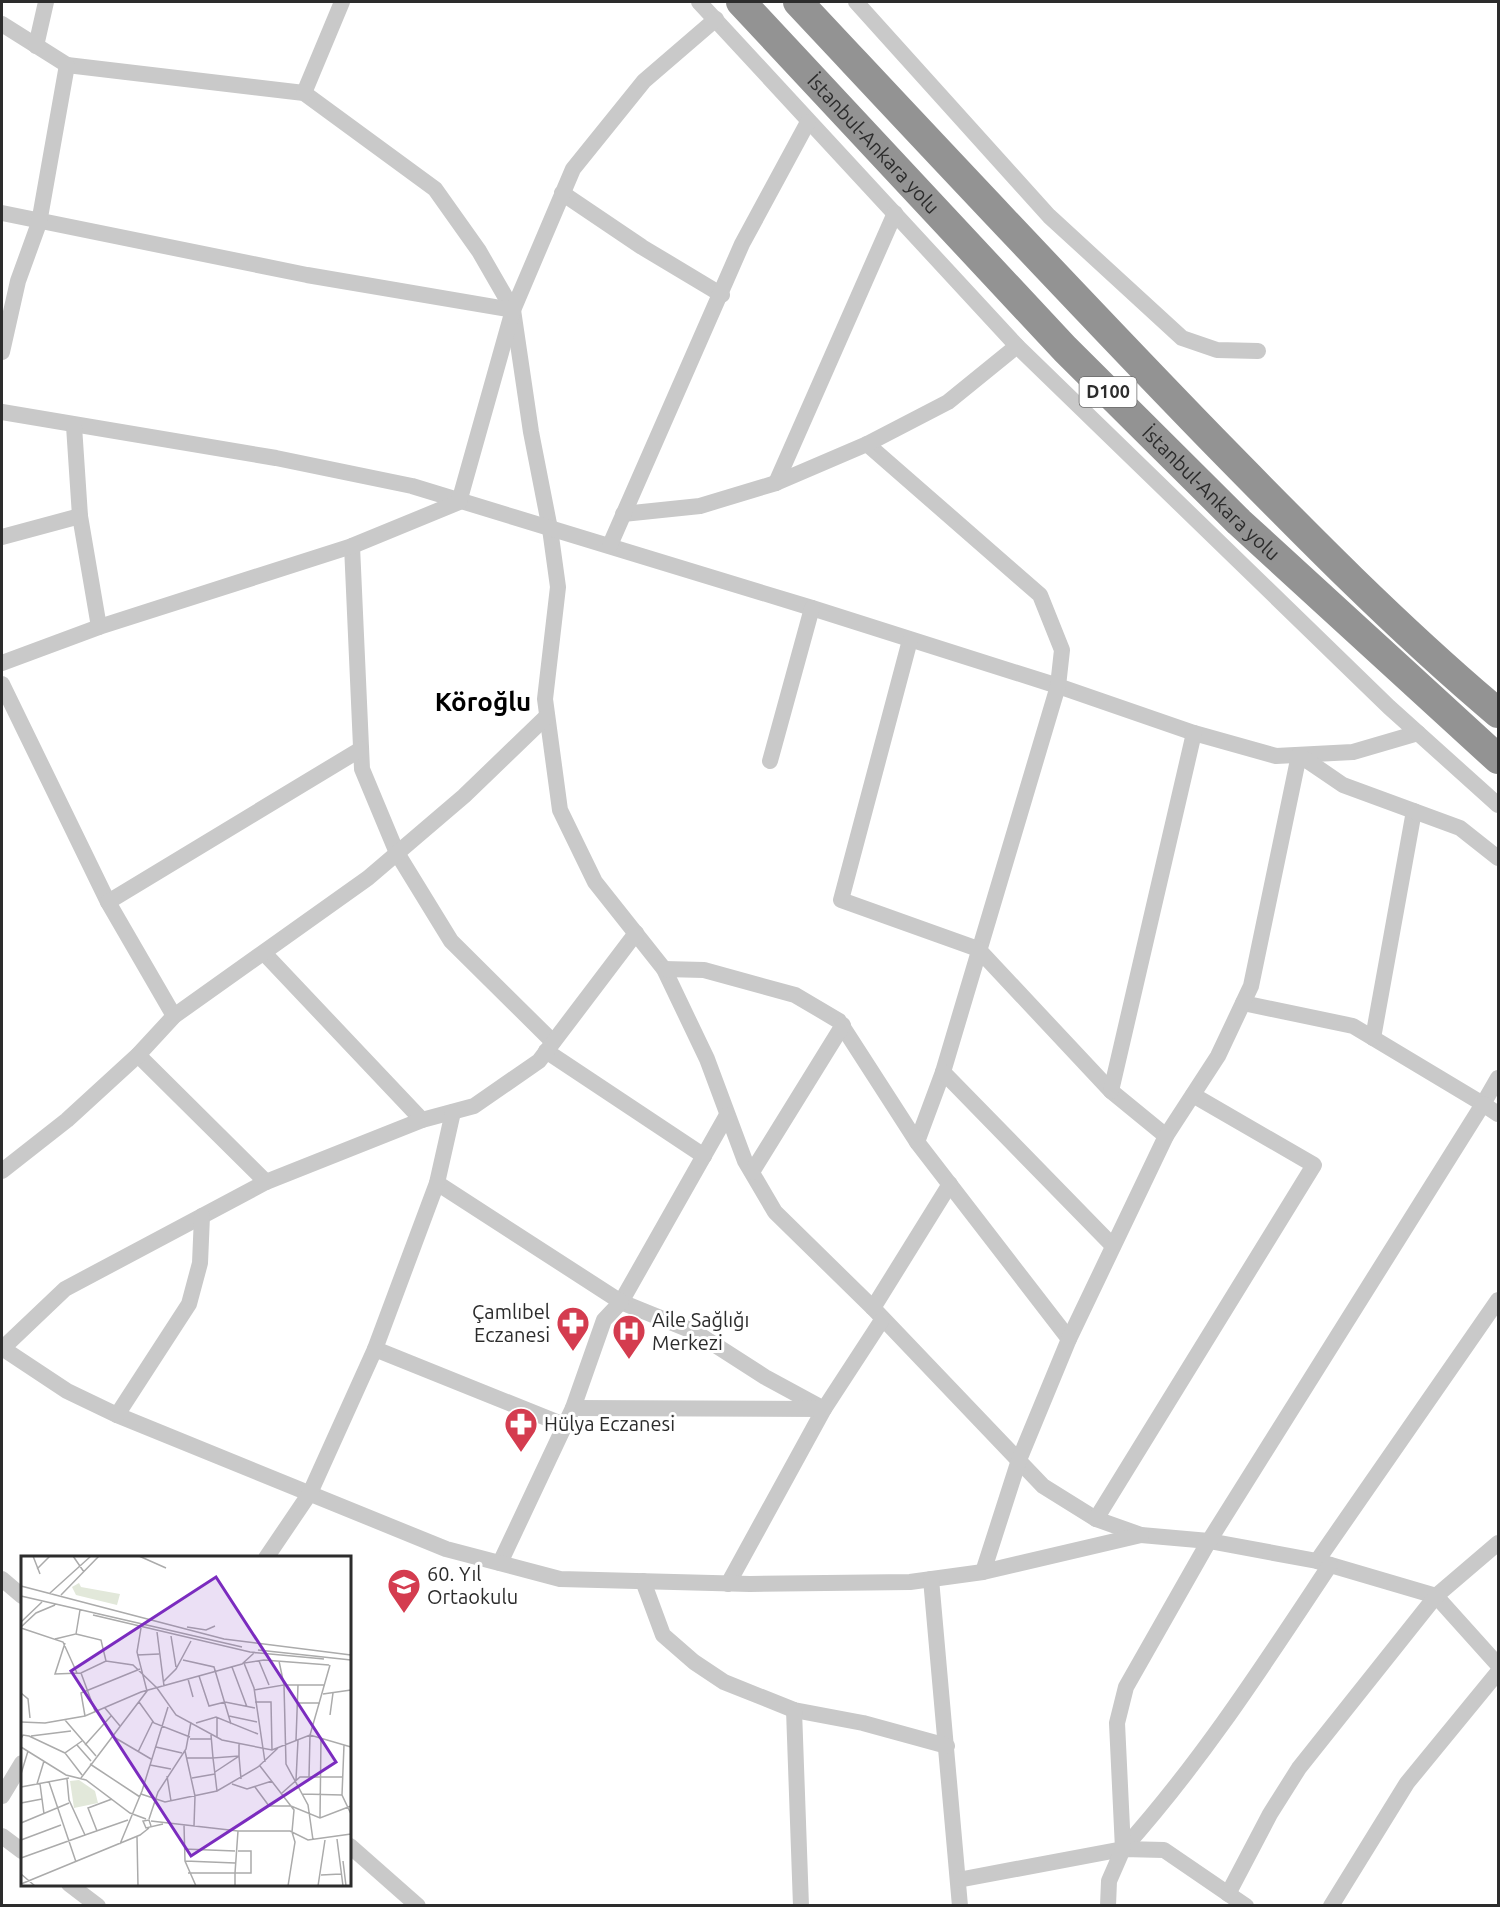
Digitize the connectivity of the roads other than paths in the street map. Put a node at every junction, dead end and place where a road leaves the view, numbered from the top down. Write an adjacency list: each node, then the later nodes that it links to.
1 (46, 2): 9 (street)
2 (342, 2): 11 (street)
3 (699, 2): 7 (street)
4 (741, 2): 45 (highway, İstanbul-Ankara yolu / D100)
5 (798, 2): 39 (highway, İstanbul-Ankara yolu / D100)
6 (856, 2): 20 (street)
7 (716, 19): 12 (street); 13 (street)
8 (2, 24): 9 (street)
9 (36, 46): 10 (street)
10 (67, 65): 11 (street); 16 (street)
11 (304, 93): 18 (street)
12 (808, 122): 15 (street); 17 (street)
13 (562, 193): 17 (street); 18 (street)
14 (2, 213): 16 (street)
15 (895, 213): 19 (street); 25 (street)
16 (39, 223): 18 (street); 21 (street)
17 (722, 295): 27 (street)
18 (513, 310): 26 (street); 29 (street)
19 (1017, 346): 24 (street); 42 (street)
20 (1258, 351)
21 (2, 352)
22 (2, 412): 23 (street)
23 (74, 426): 26 (street); 28 (street)
24 (867, 444): 25 (street); 38 (street)
25 (776, 483): 27 (street)
26 (459, 502): 29 (street); 32 (street)
27 (623, 514): 31 (street)
28 (80, 516): 30 (street); 34 (street)
29 (550, 530): 31 (street); 40 (street)
30 (2, 537)
31 (610, 545): 33 (street)
32 (352, 546): 34 (street); 43 (street)
33 (812, 608): 35 (street); 46 (street)
34 (99, 627): 36 (street)
35 (910, 640): 38 (street); 53 (street)
36 (2, 663)
37 (2, 684): 51 (street)
38 (1058, 686): 41 (street); 53 (street)
39 (1498, 713)
40 (547, 716): 49 (street); 52 (street)
41 (1194, 733): 44 (street); 64 (street)
42 (1418, 733): 44 (street); 47 (street)
43 (361, 749): 49 (street); 51 (street)
44 (1299, 755): 48 (street); 56 (street)
45 (1498, 759)
46 (770, 761)
47 (1498, 805)
48 (1414, 811): 50 (street); 59 (street)
49 (397, 853): 54 (street); 60 (street)
50 (1498, 858)
51 (108, 902): 57 (street)
52 (636, 933): 55 (street); 60 (street)
53 (978, 949): 62 (street); 64 (street)
54 (264, 953): 57 (street); 70 (street)
55 (664, 969): 58 (street); 69 (street)
56 (1243, 1003): 59 (street); 65 (street)
57 (174, 1016): 61 (street)
58 (843, 1025): 72 (street); 75 (street)
59 (1373, 1038): 66 (street)
60 (549, 1047): 67 (street); 73 (street)
61 (138, 1055): 74 (street); 76 (street)
62 (943, 1072): 72 (street); 80 (street)
63 (1498, 1078): 66 (street)
64 (1111, 1091): 71 (street)
65 (1193, 1095): 71 (street); 93 (street)
66 (1483, 1104): 68 (street); 95 (street)
67 (453, 1112): 70 (street); 77 (street)
68 (1498, 1114)
69 (727, 1115): 73 (street); 75 (street)
70 (422, 1120): 76 (street)
71 (1166, 1136): 80 (street)
72 (917, 1142): 78 (street)
73 (704, 1156): 82 (street)
74 (2, 1171)
75 (752, 1172): 83 (street)
76 (266, 1182): 79 (street)
77 (436, 1183): 82 (street); 86 (street)
78 (950, 1184): 83 (street); 84 (street)
79 (202, 1216): 85 (street); 89 (street)
80 (1113, 1245): 84 (street)
81 (1498, 1301): 99 (street)
82 (621, 1302): 87 (street); 88 (street)
83 (877, 1314): 88 (street); 91 (street)
84 (1069, 1339): 91 (street)
85 (2, 1349): 89 (street)
86 (375, 1349): 90 (street); 92 (street)
87 (573, 1407): 88 (street); 90 (street)
88 (824, 1409): 104 (street)
89 (117, 1415): 92 (street)
90 (564, 1425): 98 (street)
91 (1019, 1460): 93 (street); 100 (street)
92 (310, 1493): 97 (street); 98 (street)
93 (1096, 1520): 94 (street)
94 (1141, 1535): 95 (street); 100 (street)
95 (1209, 1541): 99 (street); 115 (street)
96 (1498, 1544): 106 (street)
97 (267, 1556)
98 (500, 1563): 103 (street)
99 (1324, 1563): 106 (street); 115 (street)
100 (983, 1572): 101 (street)
101 (931, 1579): 104 (street); 110 (street)
102 (2, 1580): 105 (street)
103 (643, 1581): 104 (street); 109 (street)
104 (728, 1584)
105 (21, 1595)
106 (1437, 1596): 107 (street); 119 (street)
107 (1498, 1665)
108 (1498, 1672): 126 (street)
109 (794, 1710): 110 (street); 122 (street)
110 (947, 1746): 117 (street)
111 (21, 1765): 112 (street)
112 (2, 1796)
113 (2, 1836): 116 (street)
114 (351, 1847): 121 (street)
115 (1123, 1849): 117 (street); 119 (street); 124 (street)
116 (21, 1850)
117 (958, 1880): 123 (street)
118 (72, 1886): 120 (street)
119 (1228, 1894): 125 (street)
120 (98, 1905)
121 (418, 1905)
122 (801, 1905)
123 (960, 1905)
124 (1108, 1905)
125 (1246, 1905)
126 (1331, 1905)

